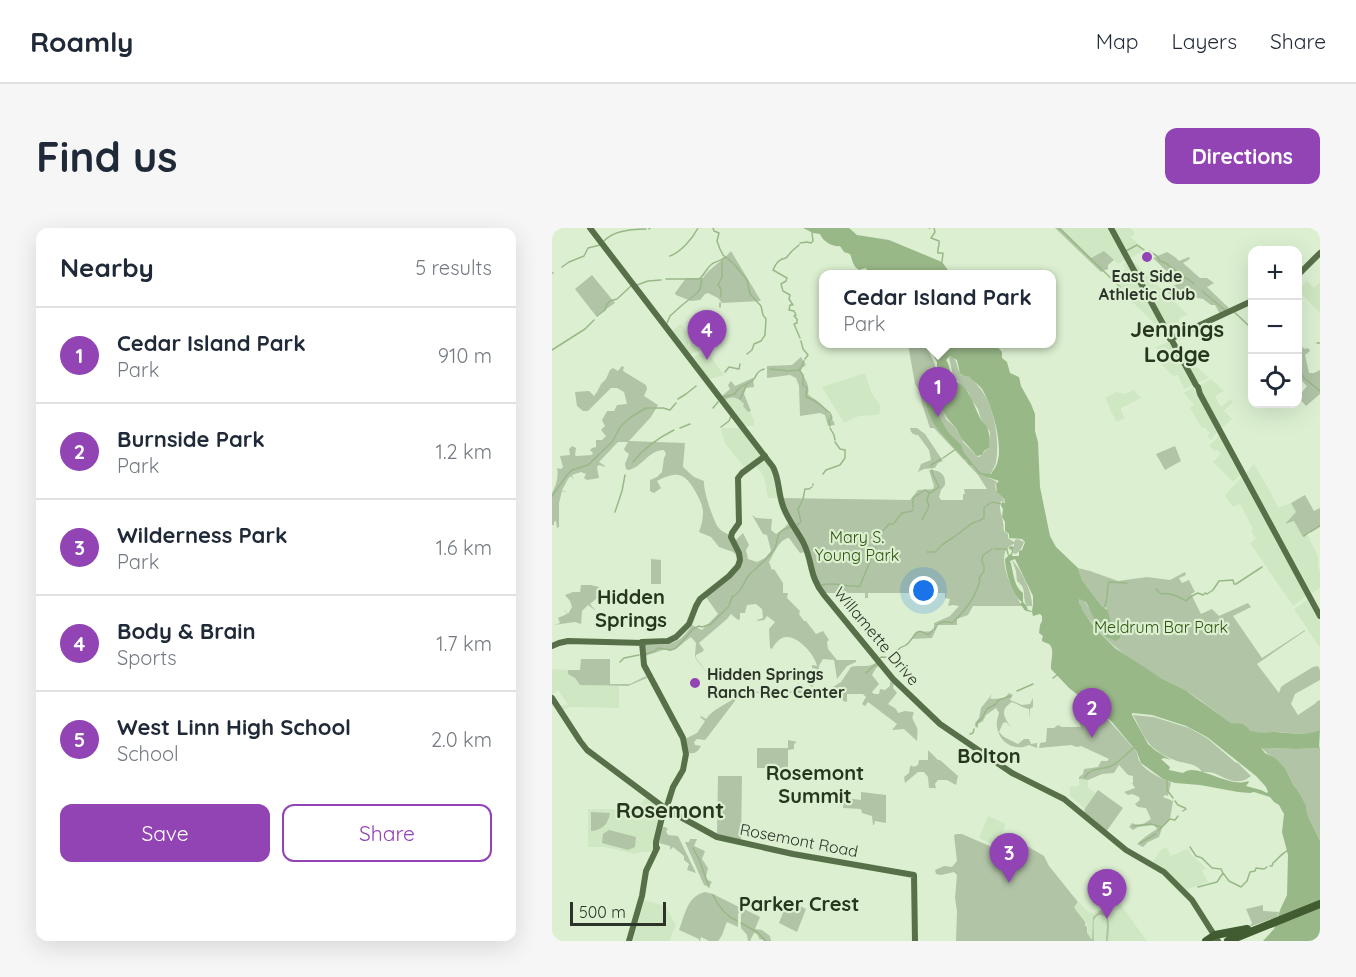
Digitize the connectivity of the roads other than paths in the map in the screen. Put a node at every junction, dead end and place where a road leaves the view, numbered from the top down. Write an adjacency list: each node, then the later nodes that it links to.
1 (590, 228): 7 (main road, Willamette Drive)
2 (1111, 228): 6 (main road)
3 (1320, 253): 4 (main road)
4 (1302, 271)
5 (1248, 303): 6 (main road)
6 (1170, 339): 8 (main road)
7 (765, 456): 9 (main road); 15 (main road, Willamette Drive)
8 (1320, 616)
9 (642, 642): 10 (main road); 12 (main road)
10 (552, 646)
11 (552, 698): 12 (main road, Rosemont Road)
12 (665, 811): 16 (main road); 17 (main road, Rosemont Road)
13 (1320, 905): 14 (highway); 20 (highway)
14 (1270, 924): 15 (highway); 19 (highway)
15 (1218, 937): 18 (highway)
16 (630, 941)
17 (915, 941)
18 (1206, 941)
19 (1228, 941)
20 (1234, 941)

